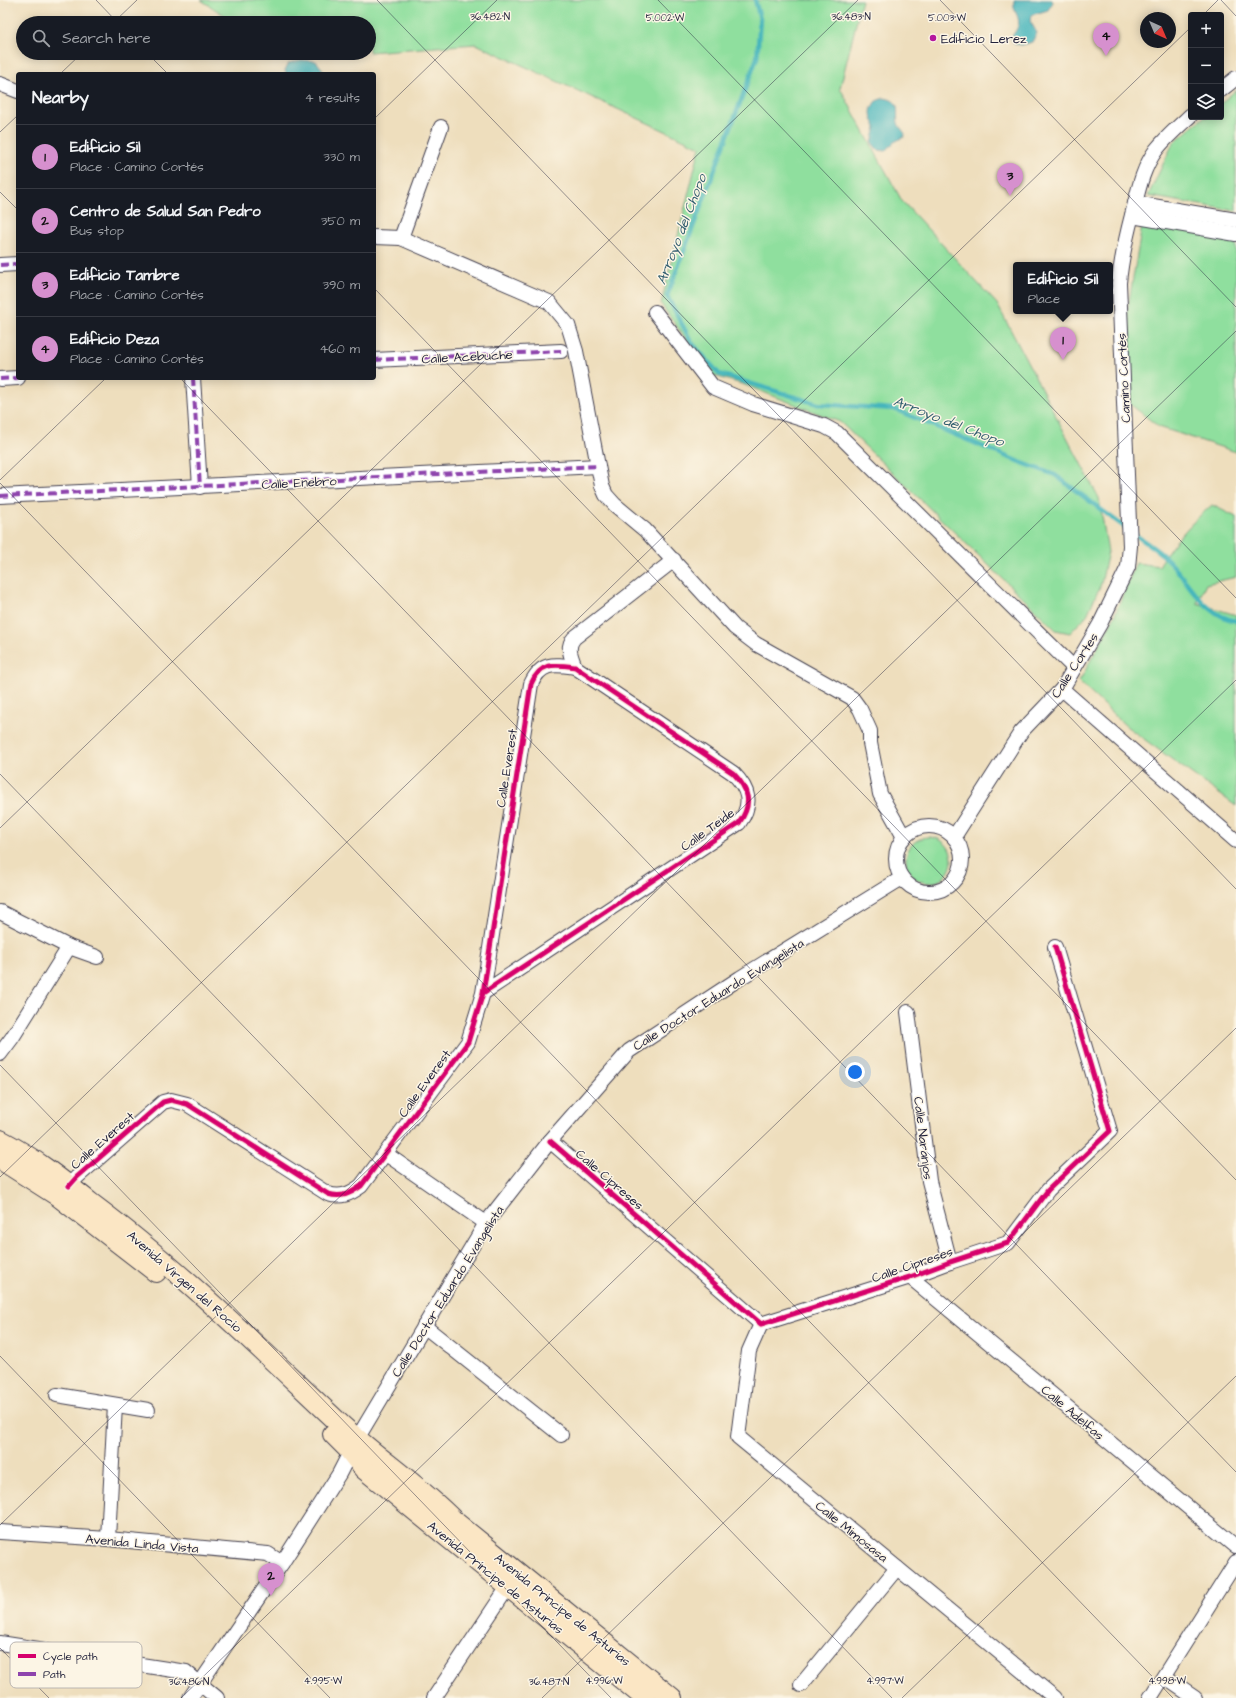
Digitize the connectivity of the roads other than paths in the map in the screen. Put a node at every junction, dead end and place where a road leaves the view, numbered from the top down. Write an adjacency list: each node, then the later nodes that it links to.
1 (1236, 78): 3 (street)
2 (0, 84): 4 (street)
3 (1224, 88)
4 (16, 90)
5 (1188, 118): 7 (street, Camino Cortés)
6 (441, 127): 11 (street)
7 (1133, 210): 8 (street); 9 (street); 22 (street, Camino Cortés)
8 (1236, 220)
9 (1236, 234)
10 (376, 237): 11 (street)
11 (401, 238): 20 (street)
12 (16, 264): 13 (street)
13 (0, 265)
14 (655, 312): 26 (street)
15 (561, 352): 16 (street, Calle Acebuche)
16 (376, 360)
17 (0, 378): 18 (street)
18 (16, 378)
19 (193, 380): 21 (street)
20 (598, 466): 21 (street, Calle Enebro); 24 (street)
21 (200, 487): 23 (street, Calle Enebro)
22 (1128, 493): 26 (street, Calle Cortes)
23 (0, 496)
24 (674, 560): 25 (street); 28 (street)
25 (575, 667): 36 (street, Calle Everest); 36 (street, Calle Teide)
26 (1074, 668): 27 (street, Calle Cortes)
27 (1062, 689): 29 (street, Calle Cortes); 30 (street)
28 (904, 837): 29 (street); 31 (street)
29 (954, 837): 31 (street)
30 (1236, 841)
31 (902, 878): 40 (street, Calle Doctor Eduardo Evangelista)
32 (0, 912): 33 (street)
33 (69, 947): 35 (street); 38 (street)
34 (1055, 947): 45 (street, Calle Cipreses)
35 (97, 957)
36 (483, 993): 41 (street, Calle Everest)
37 (908, 1012): 45 (street, Calle Naranjos)
38 (0, 1054)
39 (0, 1140): 43 (street, Avenida Virgen del Rocío)
40 (550, 1141): 44 (street, Calle Doctor Eduardo Evangelista); 47 (street, Calle Cipreses)
41 (386, 1154): 43 (street, Calle Everest); 44 (street)
42 (0, 1159): 53 (street, Avenida Virgen del Rocío)
43 (69, 1186): 53 (street, Avenida Virgen del Rocío)
44 (486, 1223): 48 (street, Calle Doctor Eduardo Evangelista)
45 (950, 1262): 46 (street, Calle Cipreses)
46 (910, 1277): 47 (street, Calle Cipreses); 57 (street, Calle Adelfas)
47 (760, 1324): 60 (street, Calle Mimosasa)
48 (424, 1326): 52 (street); 53 (street, Calle Doctor Eduardo Evangelista)
49 (57, 1394): 50 (street)
50 (115, 1405): 51 (street); 56 (street)
51 (148, 1410)
52 (560, 1434)
53 (354, 1445): 54 (street, Avenida Príncipe de Asturias); 59 (street, Calle Doctor Eduardo Evangelista); 61 (street, Avenida Príncipe de Asturias)
54 (454, 1521): 72 (street, Avenida Principe de Asturias)
55 (0, 1532): 56 (street, Avenida Linda Vista)
56 (108, 1539): 59 (street, Avenida Linda Vista)
57 (1236, 1547)
58 (1236, 1562): 65 (street)
59 (282, 1563): 66 (street, Calle Doctor Eduardo Evangelista)
60 (897, 1568): 67 (street); 73 (street, Calle Mimosasa)
61 (508, 1587): 70 (street); 71 (street, Avenida Príncipe de Asturias)
62 (0, 1643): 63 (street)
63 (10, 1645)
64 (142, 1665): 66 (street)
65 (1164, 1678): 74 (street); 75 (street)
66 (199, 1684): 68 (street, Calle Doctor Eduardo Evangelista); 69 (street)
67 (801, 1685)
68 (190, 1698)
69 (217, 1698)
70 (434, 1698)
71 (645, 1698)
72 (672, 1698)
73 (1055, 1698)
74 (1150, 1698)
75 (1195, 1698)

